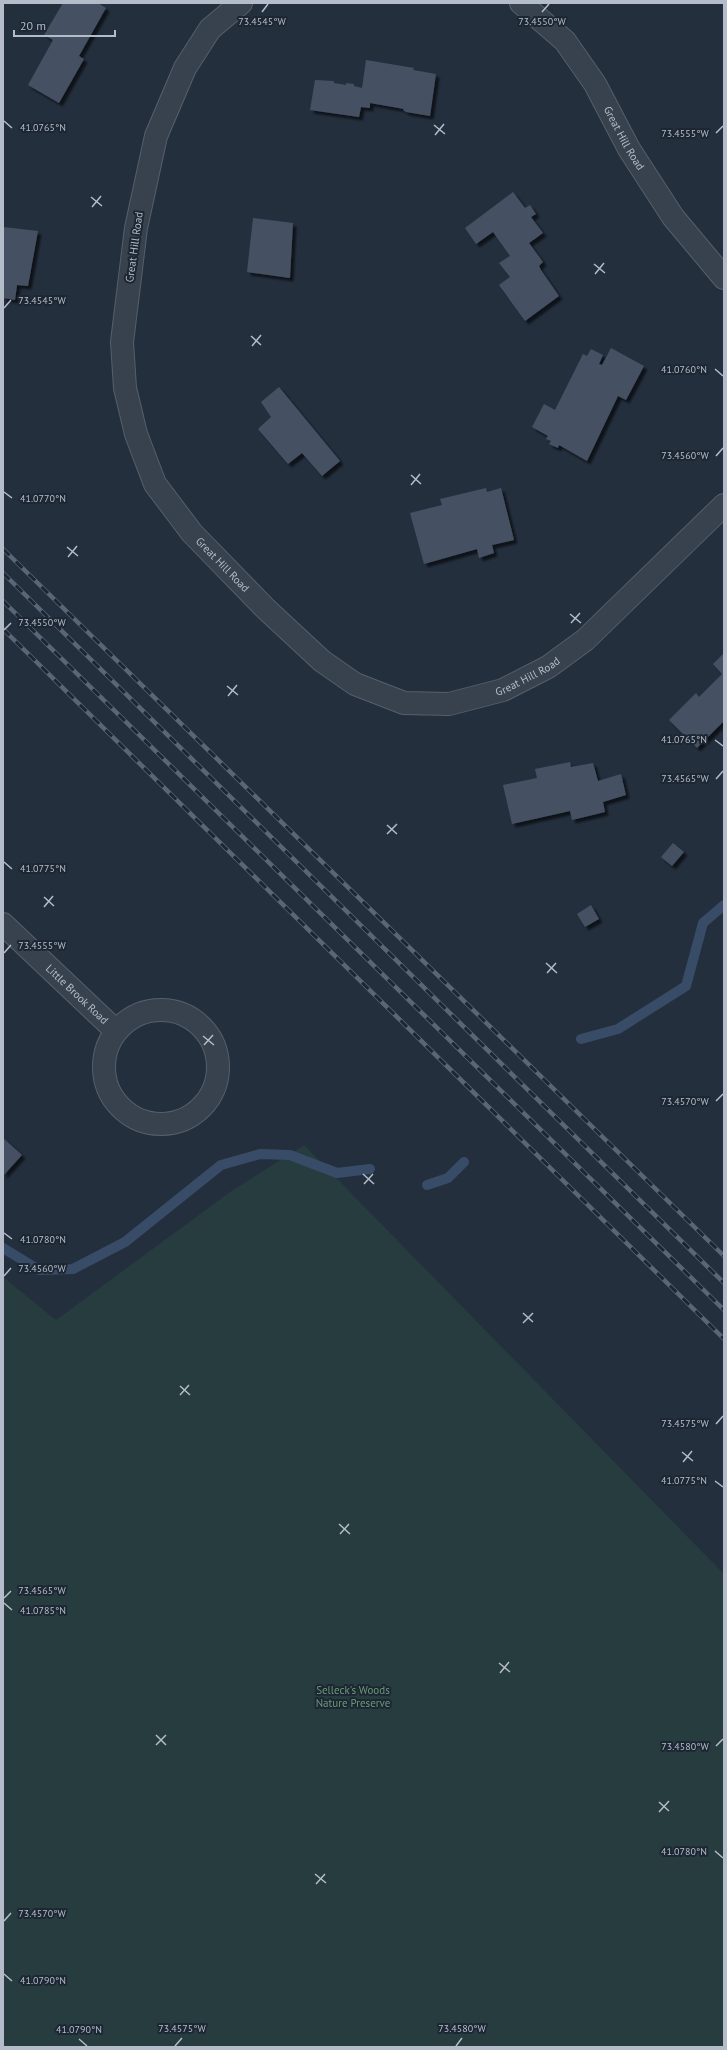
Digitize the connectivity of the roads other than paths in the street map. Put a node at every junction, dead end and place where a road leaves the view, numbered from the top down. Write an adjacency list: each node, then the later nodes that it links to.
1 (241, 3): 4 (street, Great Hill Road)
2 (521, 3): 3 (street, Great Hill Road)
3 (724, 278)
4 (724, 505)
5 (3, 924): 6 (street, Little Brook Road)
6 (116, 1031): 6 (street, Little Brook Road)

